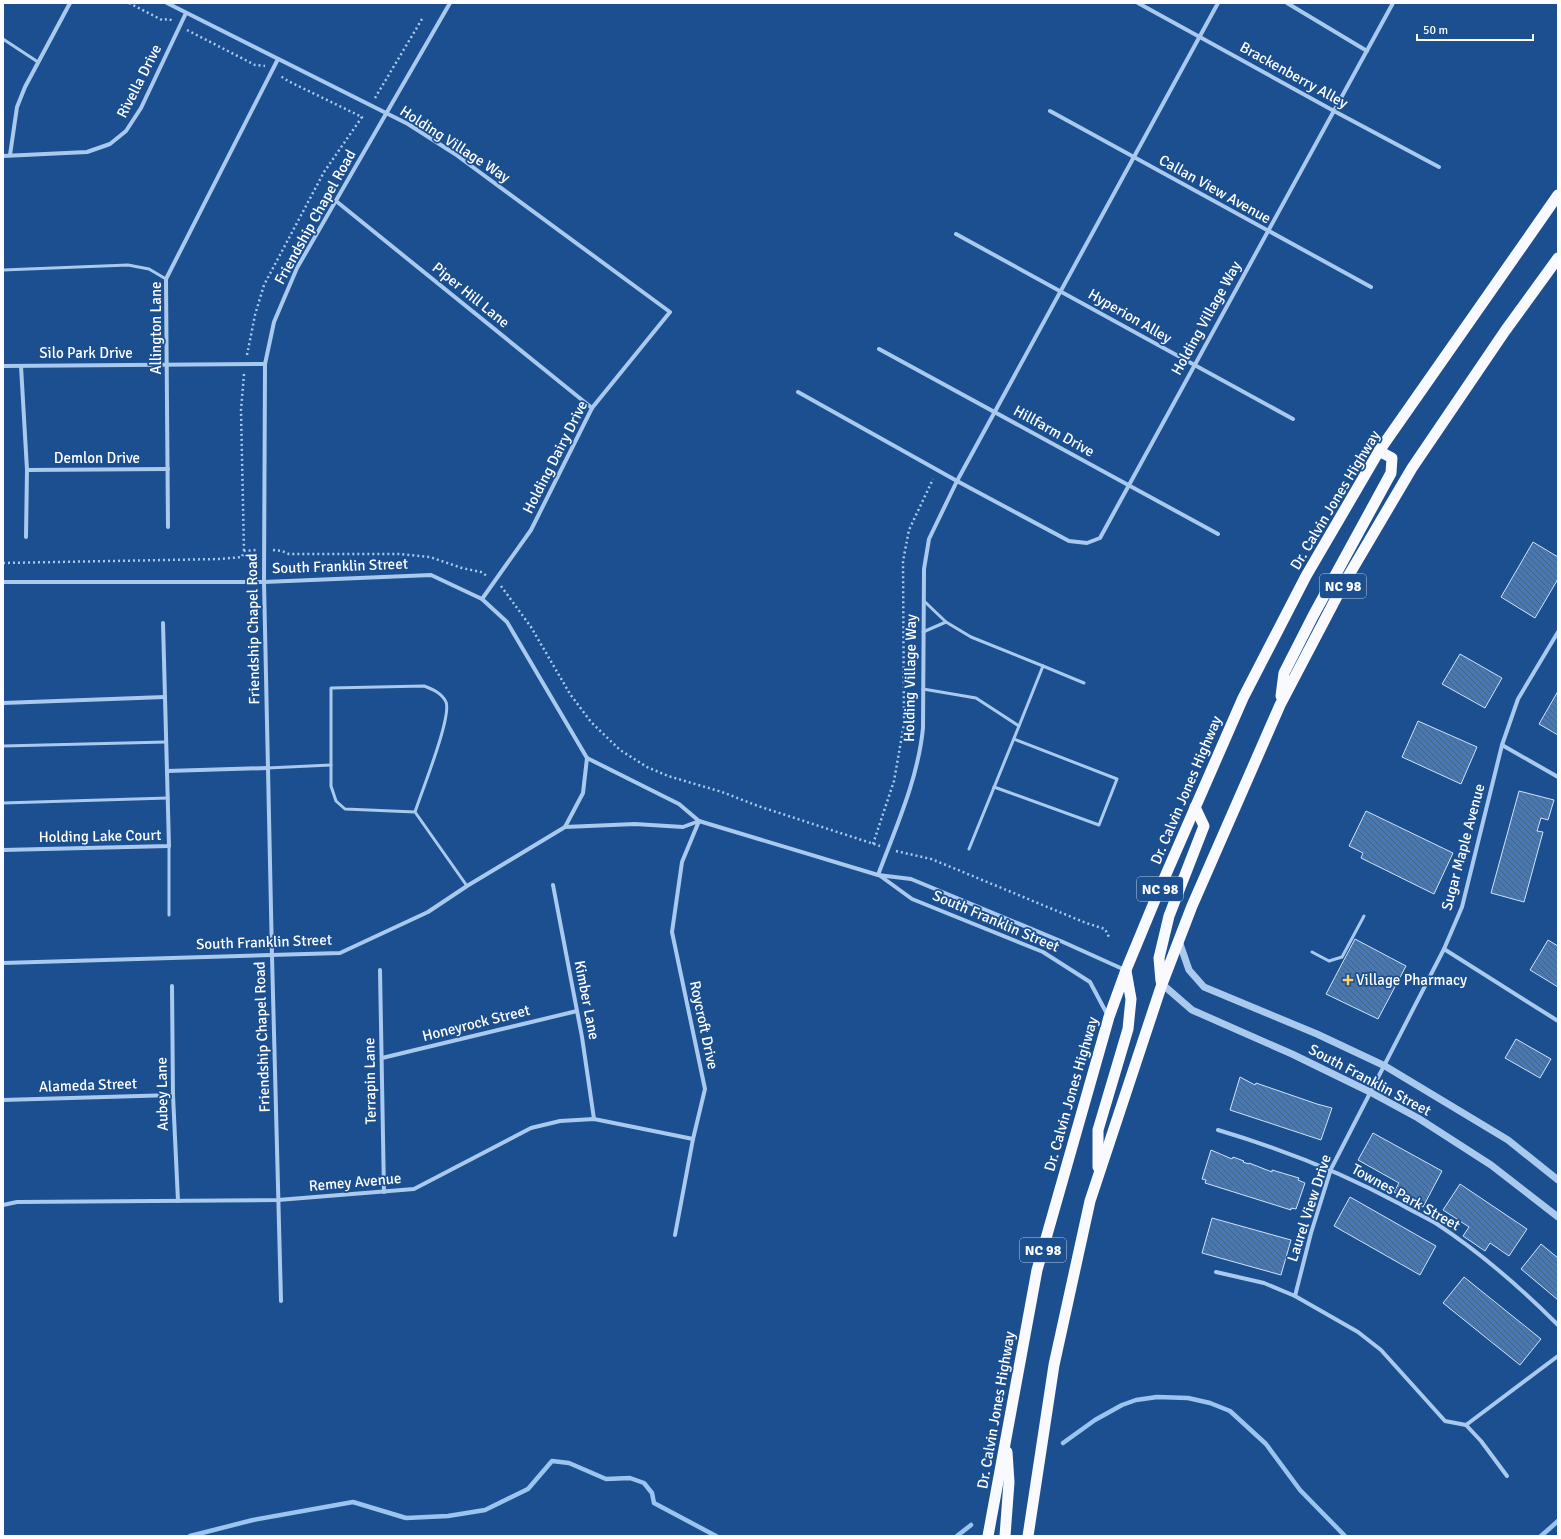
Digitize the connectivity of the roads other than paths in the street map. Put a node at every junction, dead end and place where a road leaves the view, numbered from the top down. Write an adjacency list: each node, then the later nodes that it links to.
1 (70, 3): 13 (street)
2 (167, 3): 8 (street, Holding Village Way)
3 (450, 3): 16 (street, Friendship Chapel Road)
4 (1138, 3): 9 (street, Brackenberry Alley)
5 (1218, 3): 9 (street, Holding Village Way)
6 (1288, 3): 11 (street)
7 (1393, 3): 11 (street, Holding Village Way)
8 (186, 13): 12 (street, Holding Village Way); 17 (street, Rivella Drive)
9 (1199, 37): 14 (street, Brackenberry Alley); 19 (street, Holding Village Way)
10 (3, 39): 13 (lane)
11 (1367, 51): 14 (street, Holding Village Way)
12 (278, 59): 16 (street, Holding Village Way); 27 (street, Allington Lane)
13 (38, 62): 17 (street)
14 (1334, 111): 20 (street, Brackenberry Alley); 23 (street, Holding Village Way)
15 (1050, 112): 19 (street, Callan View Avenue)
16 (386, 113): 22 (street, Friendship Chapel Road); 30 (street, Holding Village Way)
17 (10, 155): 18 (street, Rivella Drive)
18 (3, 156)
19 (1132, 158): 23 (street, Callan View Avenue); 29 (street, Holding Village Way)
20 (1439, 167)
21 (1558, 195): 41 (highway, Dr. Calvin Jones Highway / NC 98)
22 (336, 201): 32 (street, Friendship Chapel Road); 38 (street, Piper Hill Lane)
23 (1267, 231): 28 (street, Callan View Avenue); 36 (street, Holding Village Way)
24 (956, 234): 29 (street, Hyperion Alley)
25 (1558, 258): 62 (highway, NC 98)
26 (3, 270): 27 (lane)
27 (166, 279): 33 (street, Allington Lane)
28 (1371, 287)
29 (1061, 291): 36 (street, Hyperion Alley); 39 (street, Holding Village Way)
30 (670, 312): 38 (street, Holding Dairy Drive)
31 (879, 349): 39 (street, Hillfarm Drive)
32 (265, 364): 33 (street, Silo Park Drive); 50 (street, Friendship Chapel Road)
33 (167, 365): 35 (street, Silo Park Drive); 42 (street, Allington Lane)
34 (3, 366): 35 (street, Silo Park Drive)
35 (21, 366): 43 (street)
36 (1193, 366): 40 (street, Hyperion Alley); 45 (street, Holding Village Way)
37 (798, 392): 44 (street, Holding Village Way)
38 (592, 408): 51 (street, Holding Dairy Drive)
39 (994, 412): 44 (street, Holding Village Way); 45 (street, Hillfarm Drive)
40 (1293, 419)
41 (1379, 451): 62 (highway); 76 (highway, Dr. Calvin Jones Highway / NC 98)
42 (168, 469): 43 (street, Demlon Drive); 46 (street, Allington Lane)
43 (27, 470): 48 (street)
44 (956, 481): 45 (street, Holding Village Way); 52 (street, Holding Village Way)
45 (1129, 486): 47 (street, Hillfarm Drive)
46 (168, 528)
47 (1218, 534)
48 (26, 537)
49 (3, 582): 50 (street, South Franklin Street)
50 (264, 582): 51 (street, South Franklin Street); 70 (street, Friendship Chapel Road)
51 (482, 599): 68 (street, South Franklin Street)
52 (923, 600): 53 (lane); 55 (street, Holding Village Way)
53 (946, 622): 55 (lane); 57 (lane)
54 (163, 623): 60 (street, Holding Lake Court)
55 (923, 632): 59 (street, Holding Village Way)
56 (1558, 632): 66 (street, Sugar Maple Avenue)
57 (1043, 666): 58 (lane); 63 (lane)
58 (1084, 683)
59 (923, 689): 63 (lane); 83 (street, Holding Village Way)
60 (165, 697): 61 (street); 65 (street, Holding Lake Court)
61 (3, 703)
62 (1280, 705): 88 (highway, NC 98)
63 (1019, 726): 64 (lane)
64 (1014, 739): 73 (lane); 73 (lane)
65 (166, 742): 67 (lane); 71 (street, Holding Lake Court)
66 (1502, 745): 72 (street); 89 (street, Sugar Maple Avenue)
67 (3, 746)
68 (587, 758): 78 (street, South Franklin Street); 79 (street)
69 (331, 765): 70 (lane); 77 (lane); 77 (lane)
70 (267, 768): 71 (street); 91 (street, Friendship Chapel Road)
71 (167, 771): 74 (street, Holding Lake Court)
72 (1558, 777)
73 (994, 787): 81 (lane)
74 (168, 798): 75 (lane); 80 (street, Holding Lake Court)
75 (3, 803)
76 (1195, 808): 94 (highway, Dr. Calvin Jones Highway / NC 98); 95 (highway)
77 (415, 812): 85 (lane)
78 (699, 821): 79 (street, South Franklin Street); 83 (street, South Franklin Street); 107 (street, Roycroft Drive)
79 (565, 827): 85 (street, South Franklin Street)
80 (169, 846): 82 (street, Holding Lake Court); 86 (lane)
81 (969, 849)
82 (3, 850)
83 (878, 875): 94 (street, South Franklin Street); 98 (street, South Franklin Street)
84 (553, 885): 97 (street, Kimber Lane)
85 (467, 886): 91 (street, South Franklin Street)
86 (169, 915)
87 (1364, 916): 90 (lane)
88 (1179, 941): 95 (highway, NC 98); 101 (street, South Franklin Street)
89 (1444, 949): 99 (street); 101 (street, Sugar Maple Avenue)
90 (1312, 952)
91 (272, 956): 92 (street, South Franklin Street); 112 (street, Friendship Chapel Road)
92 (3, 963)
93 (380, 970): 100 (street, Terrapin Lane)
94 (1126, 970): 98 (highway, Dr. Calvin Jones Highway / NC 98); 109 (highway)
95 (1162, 984): 102 (street, South Franklin Street); 109 (highway, NC 98)
96 (172, 986): 103 (street, Aubey Lane)
97 (577, 1011): 100 (street, Honeyrock Street); 105 (street, Kimber Lane)
98 (1109, 1017): 123 (highway, Dr. Calvin Jones Highway / NC 98)
99 (1558, 1021)
100 (382, 1058): 111 (street, Terrapin Lane)
101 (1385, 1066): 102 (street, Laurel View Drive); 110 (street, South Franklin Street)
102 (1370, 1092): 108 (street, Laurel View Drive); 115 (street, South Franklin Street)
103 (173, 1094): 104 (street, Alameda Street); 113 (street, Aubey Lane)
104 (3, 1100)
105 (594, 1119): 107 (street, Remey Avenue); 111 (street, Remey Avenue)
106 (1218, 1130): 108 (street, Townes Park Street)
107 (692, 1139): 116 (street, Roycroft Drive)
108 (1331, 1169): 118 (street, Laurel View Drive); 120 (street, Townes Park Street)
109 (1098, 1176): 127 (highway, NC 98)
110 (1558, 1180)
111 (384, 1192): 112 (street, Remey Avenue)
112 (278, 1200): 113 (street, Remey Avenue); 119 (street, Friendship Chapel Road)
113 (178, 1201): 114 (street, Remey Avenue)
114 (3, 1205)
115 (1558, 1217)
116 (675, 1235)
117 (1216, 1272): 118 (street)
118 (1295, 1296): 122 (street)
119 (282, 1301)
120 (1558, 1325)
121 (1558, 1356): 122 (street)
122 (1466, 1425): 124 (street)
123 (1005, 1443): 125 (highway, Dr. Calvin Jones Highway / NC 98); 126 (highway)
124 (1507, 1476)
125 (988, 1536)
126 (1005, 1536)
127 (1028, 1536)

